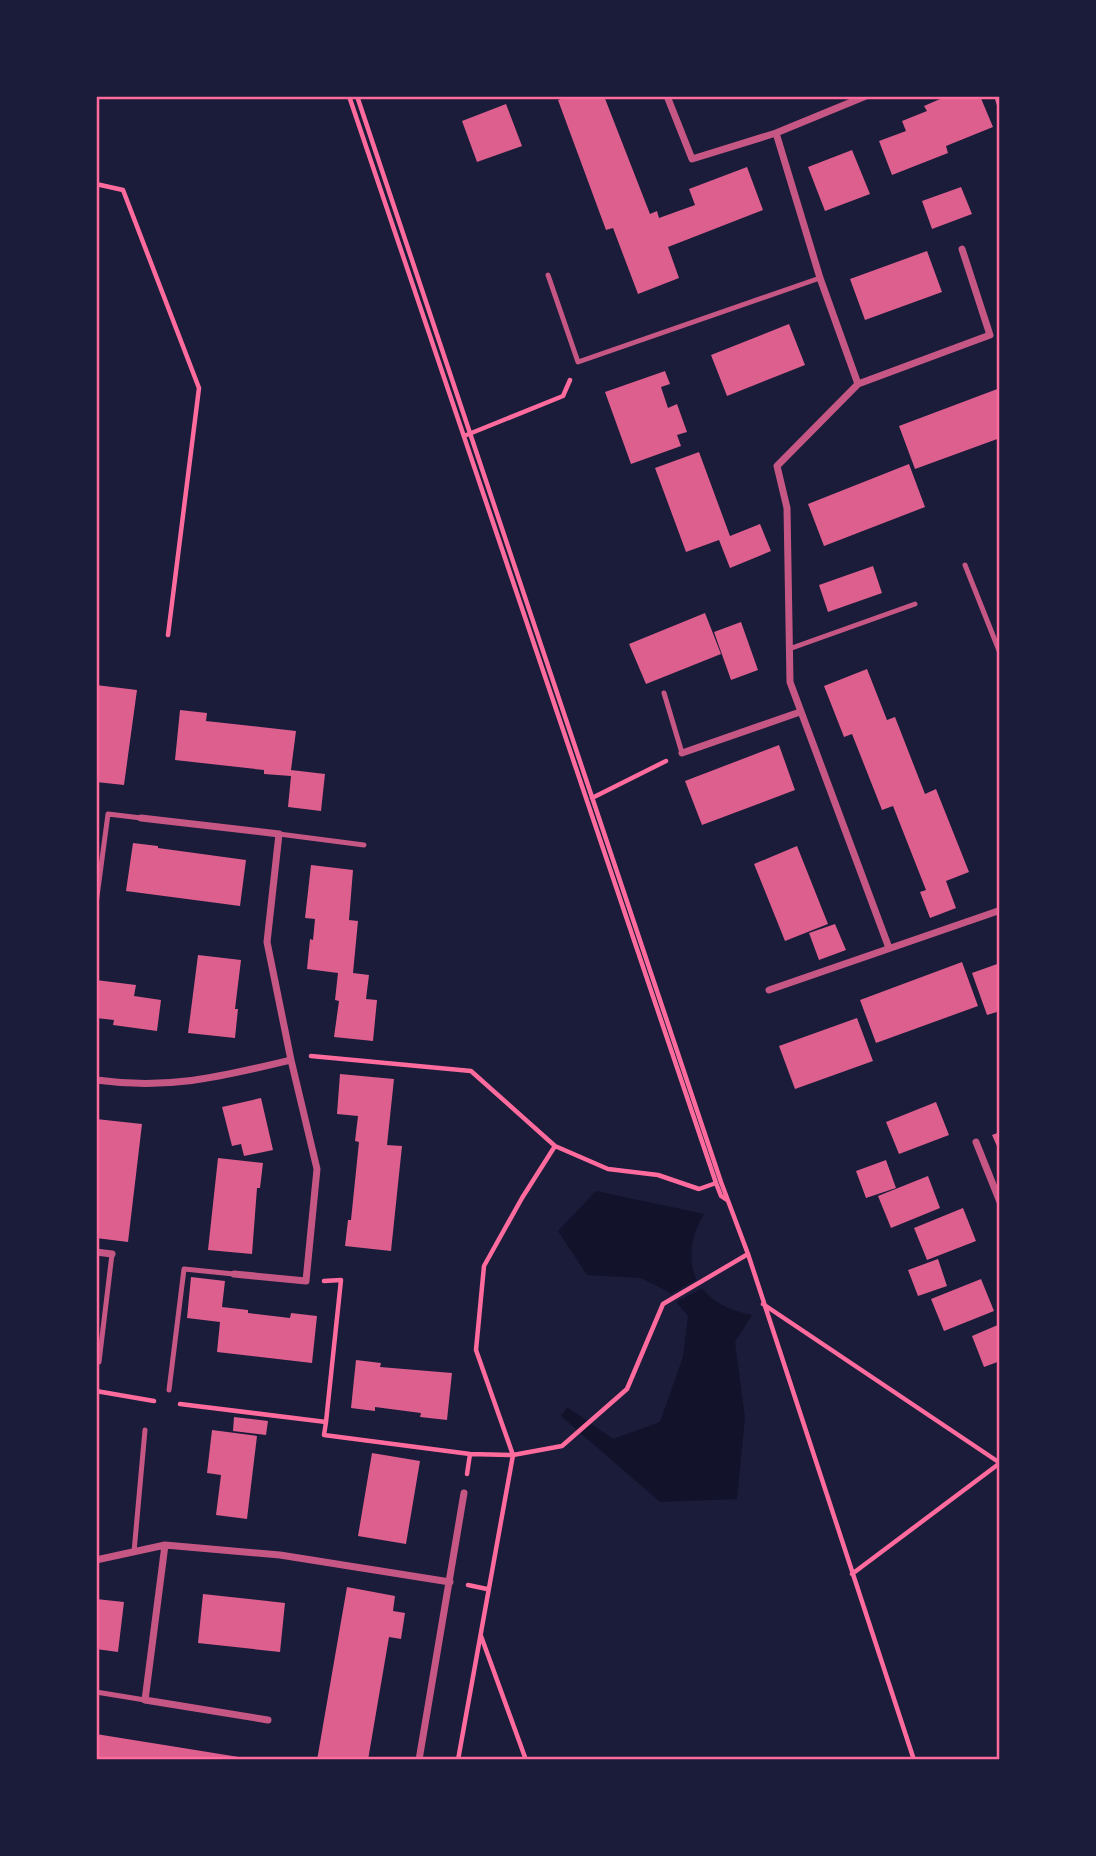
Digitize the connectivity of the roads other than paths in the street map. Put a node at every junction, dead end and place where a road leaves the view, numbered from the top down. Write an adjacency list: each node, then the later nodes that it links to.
1 (667, 96): 3 (street)
2 (866, 96): 3 (street)
3 (776, 133): 6 (street)
4 (962, 249): 7 (street)
5 (548, 275): 6 (lane)
6 (820, 278): 7 (street)
7 (858, 384): 10 (street)
8 (965, 565): 11 (lane)
9 (915, 604): 10 (lane)
10 (788, 649): 13 (street)
11 (1000, 653)
12 (664, 693): 14 (lane)
13 (800, 712): 14 (street); 22 (street)
14 (682, 753)
15 (141, 818): 16 (street); 19 (lane)
16 (279, 834): 17 (lane); 24 (street)
17 (364, 845)
18 (96, 848): 19 (lane)
19 (104, 849): 20 (lane)
20 (96, 904)
21 (998, 911): 22 (street)
22 (889, 948): 23 (street)
23 (769, 990)
24 (290, 1059): 25 (street); 30 (street)
25 (96, 1080)
26 (976, 1142): 27 (street)
27 (1000, 1202)
28 (96, 1252): 29 (street)
29 (112, 1254): 31 (lane)
30 (234, 1274): 32 (lane)
31 (99, 1362)
32 (169, 1390)
33 (145, 1430): 36 (lane)
34 (464, 1493): 38 (street)
35 (165, 1545): 36 (street); 38 (street); 40 (street)
36 (134, 1552): 37 (street)
37 (96, 1560)
38 (450, 1581): 42 (street)
39 (96, 1692): 40 (lane)
40 (145, 1700): 41 (street)
41 (268, 1720)
42 (419, 1760)

